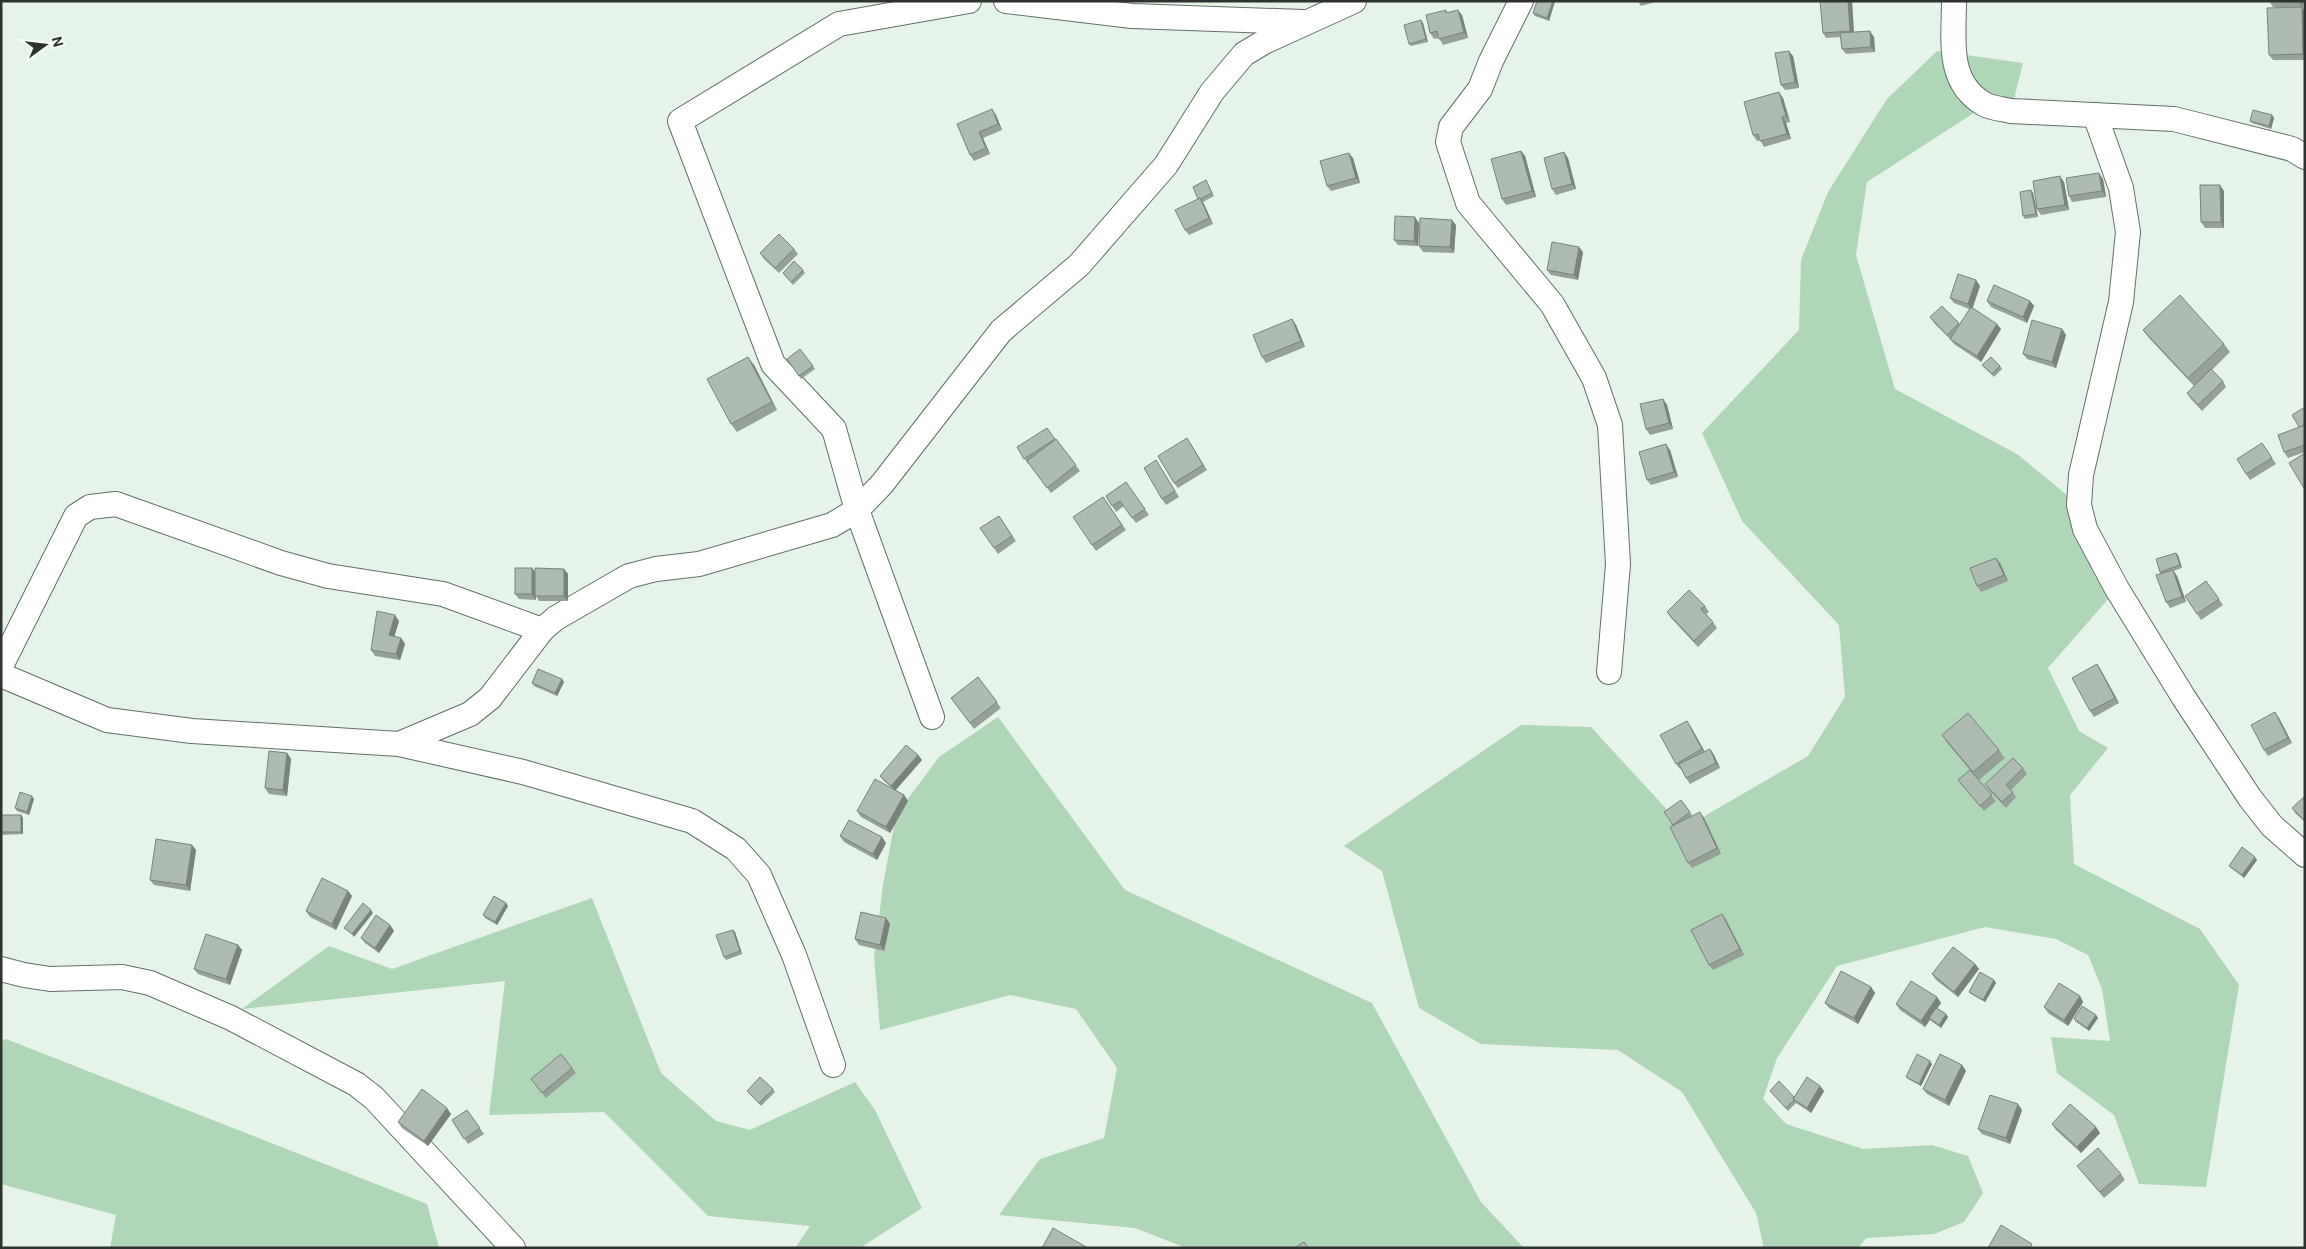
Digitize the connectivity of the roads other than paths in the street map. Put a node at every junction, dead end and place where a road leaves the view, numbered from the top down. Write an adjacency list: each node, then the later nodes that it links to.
1 (970, 1): 9 (street)
2 (1006, 1): 6 (street)
3 (1354, 1): 6 (street)
4 (1521, 1): 12 (street)
5 (1954, 1): 7 (street)
6 (1310, 22): 9 (street)
7 (2095, 115): 8 (street); 16 (street)
8 (2305, 157)
9 (856, 510): 10 (street); 14 (street)
10 (542, 630): 11 (street); 15 (street)
11 (1, 666)
12 (1609, 672)
13 (1, 675): 15 (street)
14 (932, 717)
15 (398, 744): 18 (street)
16 (2305, 855)
17 (1, 969): 19 (street)
18 (834, 1065)
19 (513, 1248)

